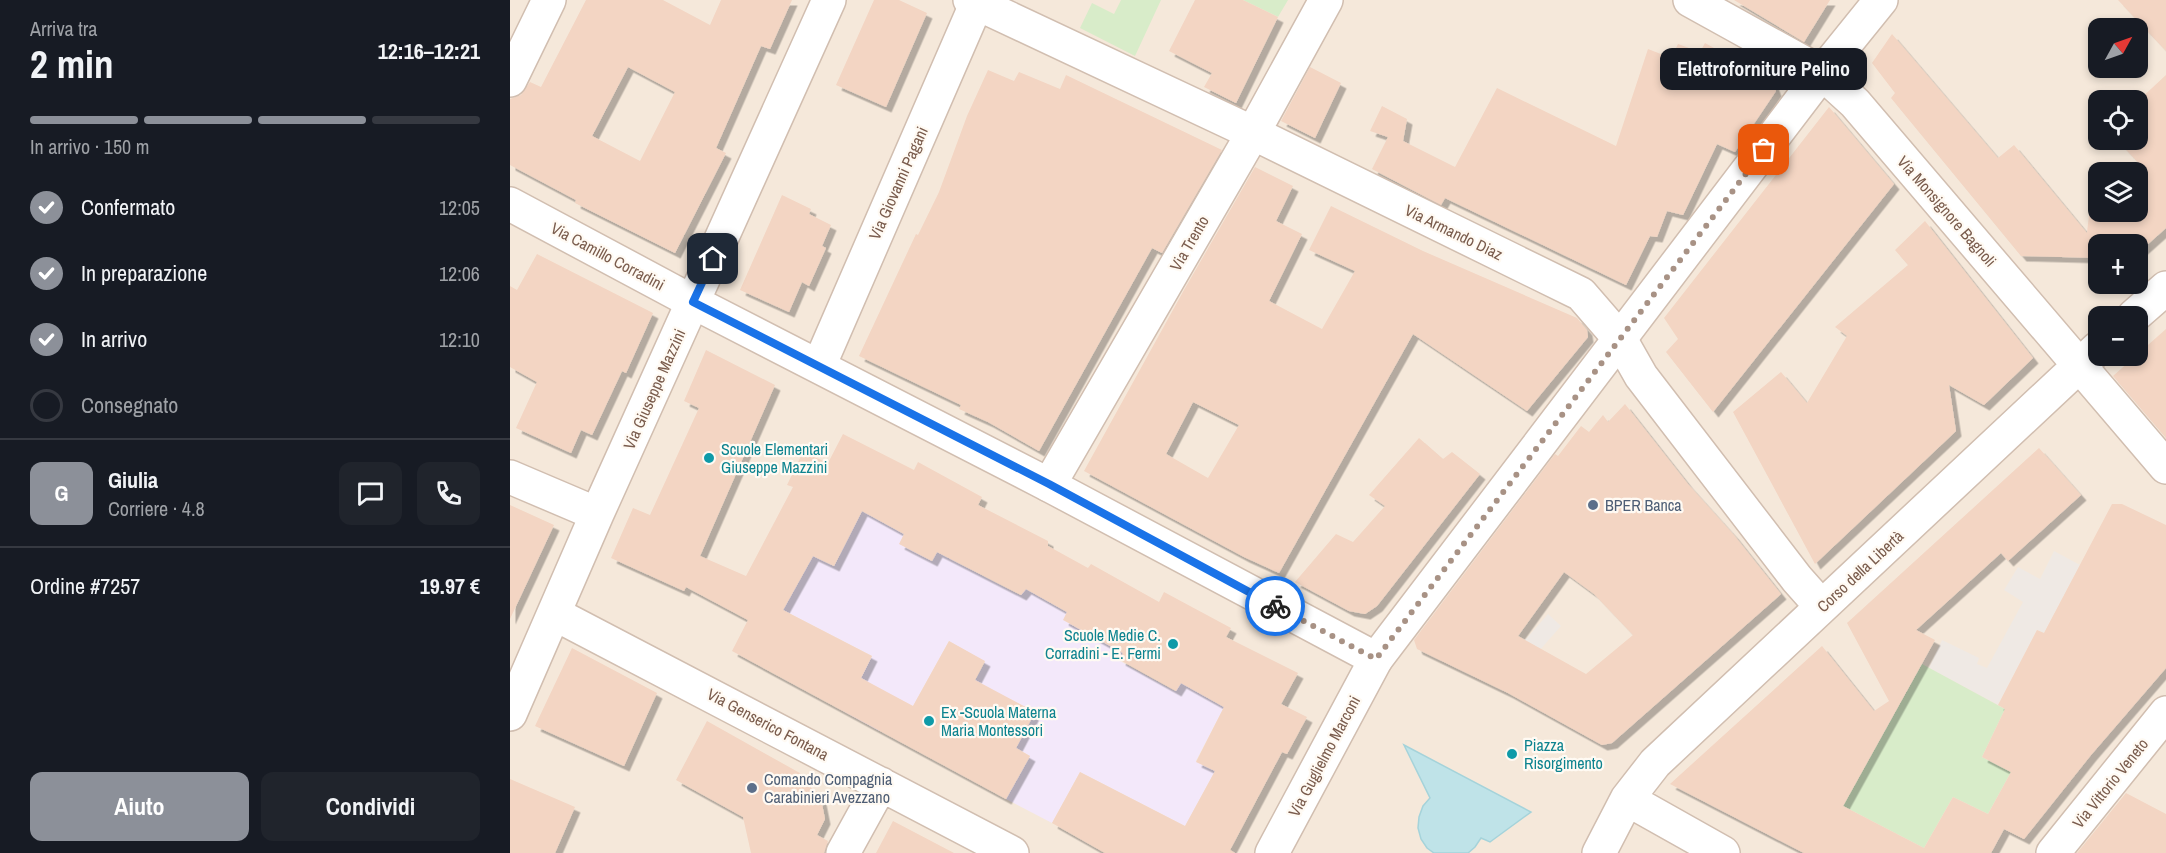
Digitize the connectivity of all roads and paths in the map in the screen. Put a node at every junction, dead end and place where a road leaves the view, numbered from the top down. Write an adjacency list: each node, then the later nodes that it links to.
1 (549, 0): 8 (street)
2 (829, 0): 12 (street, Via Giuseppe Mazzini)
3 (1326, 0): 9 (street, Via Trento)
4 (1690, 0): 7 (street, Via Monsignore Bagnoli)
5 (1881, 0): 7 (street, Via Guglielmo Marconi)
6 (975, 1): 9 (street, Via Armando Diaz); 17 (street, Via Giovanni Pagani)
7 (1822, 73): 14 (street, Via Guglielmo Marconi); 15 (street, Via Monsignore Bagnoli)
8 (510, 80)
9 (1253, 133): 14 (street, Via Armando Diaz); 21 (street, Via Trento)
10 (510, 204): 12 (street, Via Camillo Corradini)
11 (2164, 292): 13 (street)
12 (693, 302): 17 (street, Via Camillo Corradini); 22 (street, Via Giuseppe Mazzini)
13 (2146, 306)
14 (1620, 339): 23 (street, Via Armando Diaz); 25 (street, Via Guglielmo Marconi)
15 (2088, 355)
16 (2088, 357): 23 (street, Corso della Libertà)
17 (819, 366): 21 (street, Via Camillo Corradini)
18 (2096, 366): 19 (street, Via Monsignore Bagnoli)
19 (2166, 467)
20 (510, 477): 22 (street)
21 (1049, 484): 25 (street, Via Camillo Corradini)
22 (597, 514): 24 (street, Via Giuseppe Mazzini)
23 (1821, 606): 29 (street, Corso della Libertà)
24 (555, 614): 26 (street, Via Giuseppe Mazzini); 28 (street, Via Genserico Fontana)
25 (1376, 659): 32 (street, Via Guglielmo Marconi)
26 (513, 700)
27 (2166, 713): 35 (street, Via Vittorio Veneto)
28 (881, 784): 30 (street); 31 (street, Via Genserico Fontana)
29 (1627, 799): 33 (street, Corso della Libertà); 34 (street)
30 (843, 853)
31 (1012, 853)
32 (1272, 853)
33 (1599, 853)
34 (1723, 853)
35 (2053, 853)

